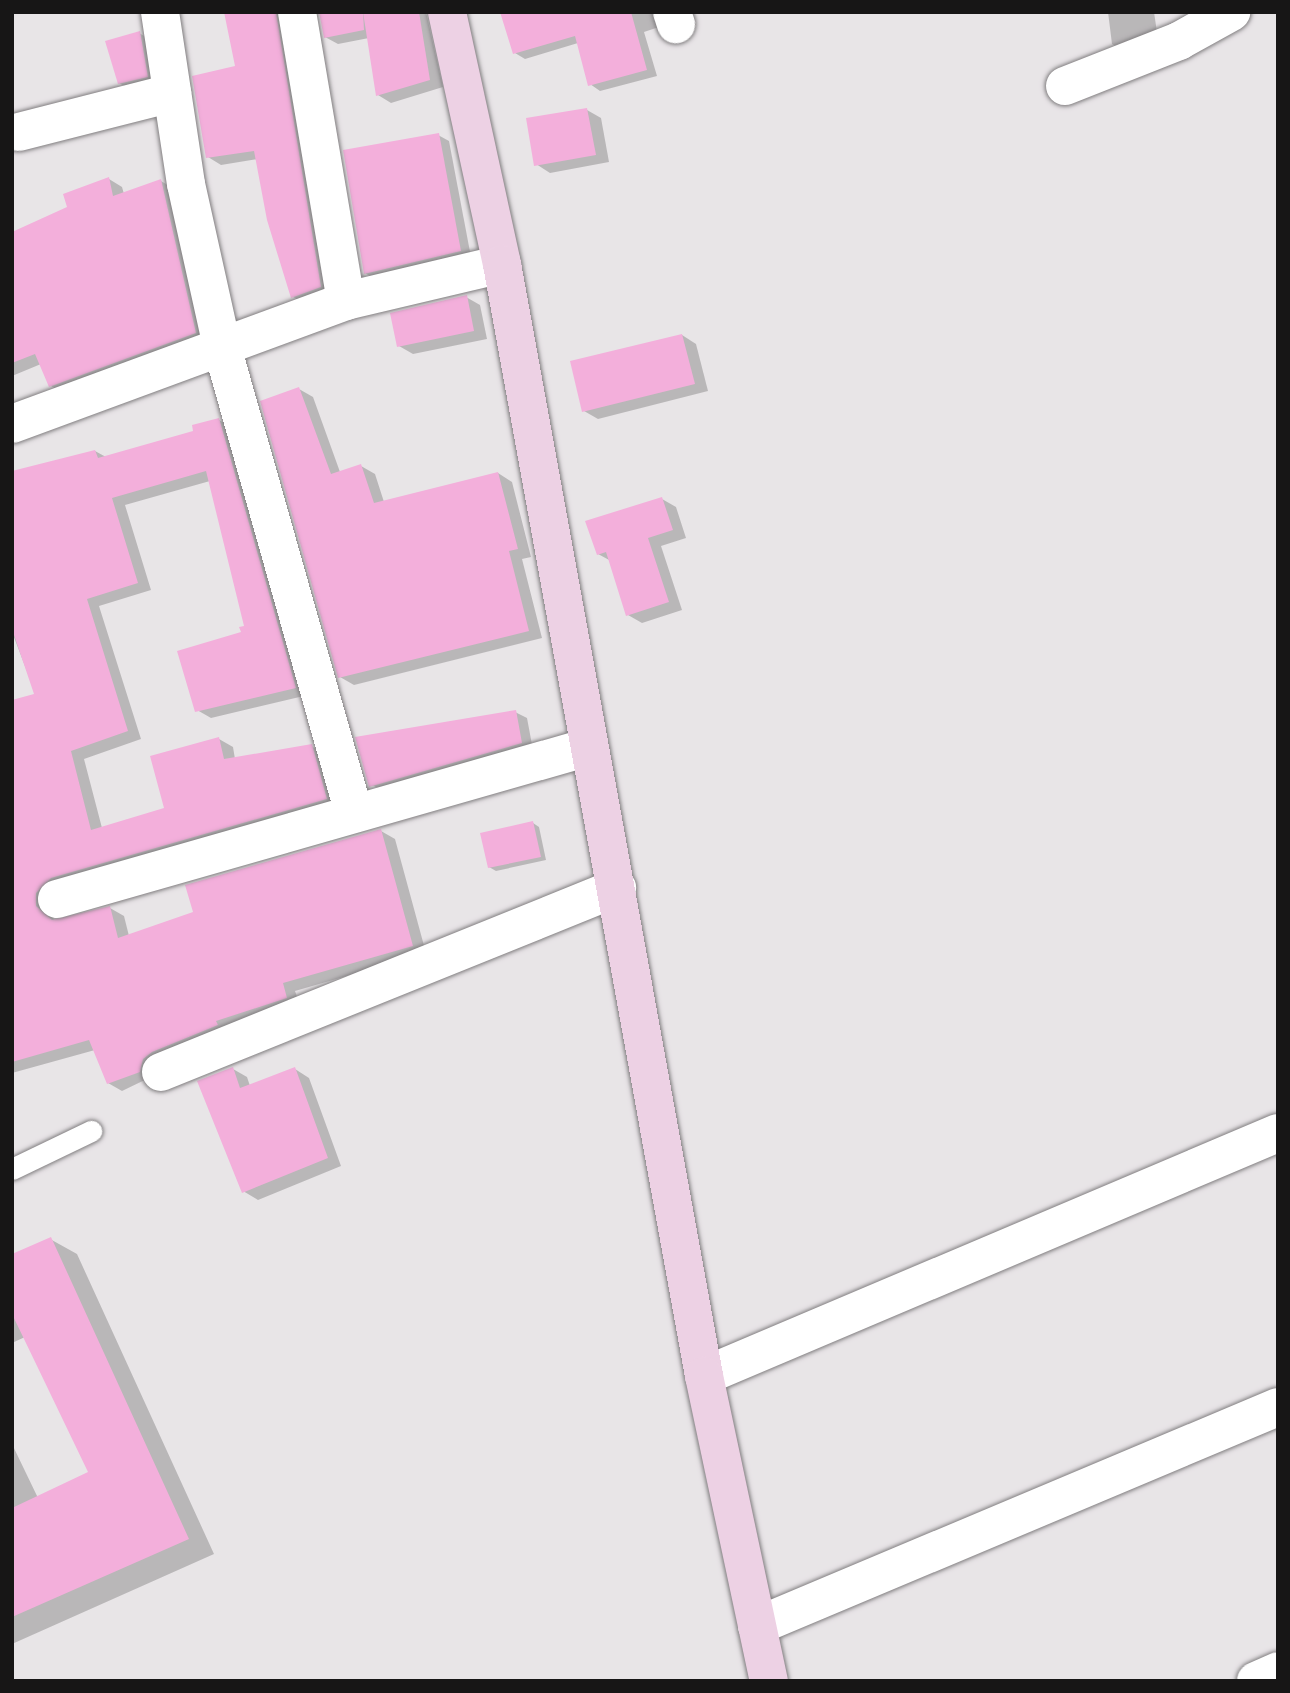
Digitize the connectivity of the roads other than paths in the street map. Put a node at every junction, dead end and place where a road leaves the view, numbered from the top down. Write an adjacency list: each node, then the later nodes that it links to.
1 (160, 12): 6 (street)
2 (297, 12): 9 (street)
3 (447, 12): 8 (street)
4 (1231, 12): 5 (street)
5 (1065, 86)
6 (172, 93): 7 (street); 10 (street)
7 (19, 132)
8 (502, 264): 9 (street); 12 (street)
9 (346, 301): 10 (street)
10 (222, 347): 11 (street); 13 (street)
11 (12, 424)
12 (589, 747): 13 (street); 14 (street)
13 (354, 814): 15 (street)
14 (617, 888): 16 (street); 20 (street)
15 (57, 899)
16 (161, 1072)
17 (91, 1131): 19 (lane)
18 (1278, 1133): 20 (street)
19 (12, 1169)
20 (704, 1376): 22 (street)
21 (1278, 1407): 22 (street)
22 (757, 1626): 24 (street)
23 (1278, 1671): 25 (street)
24 (769, 1681)
25 (1256, 1681)

